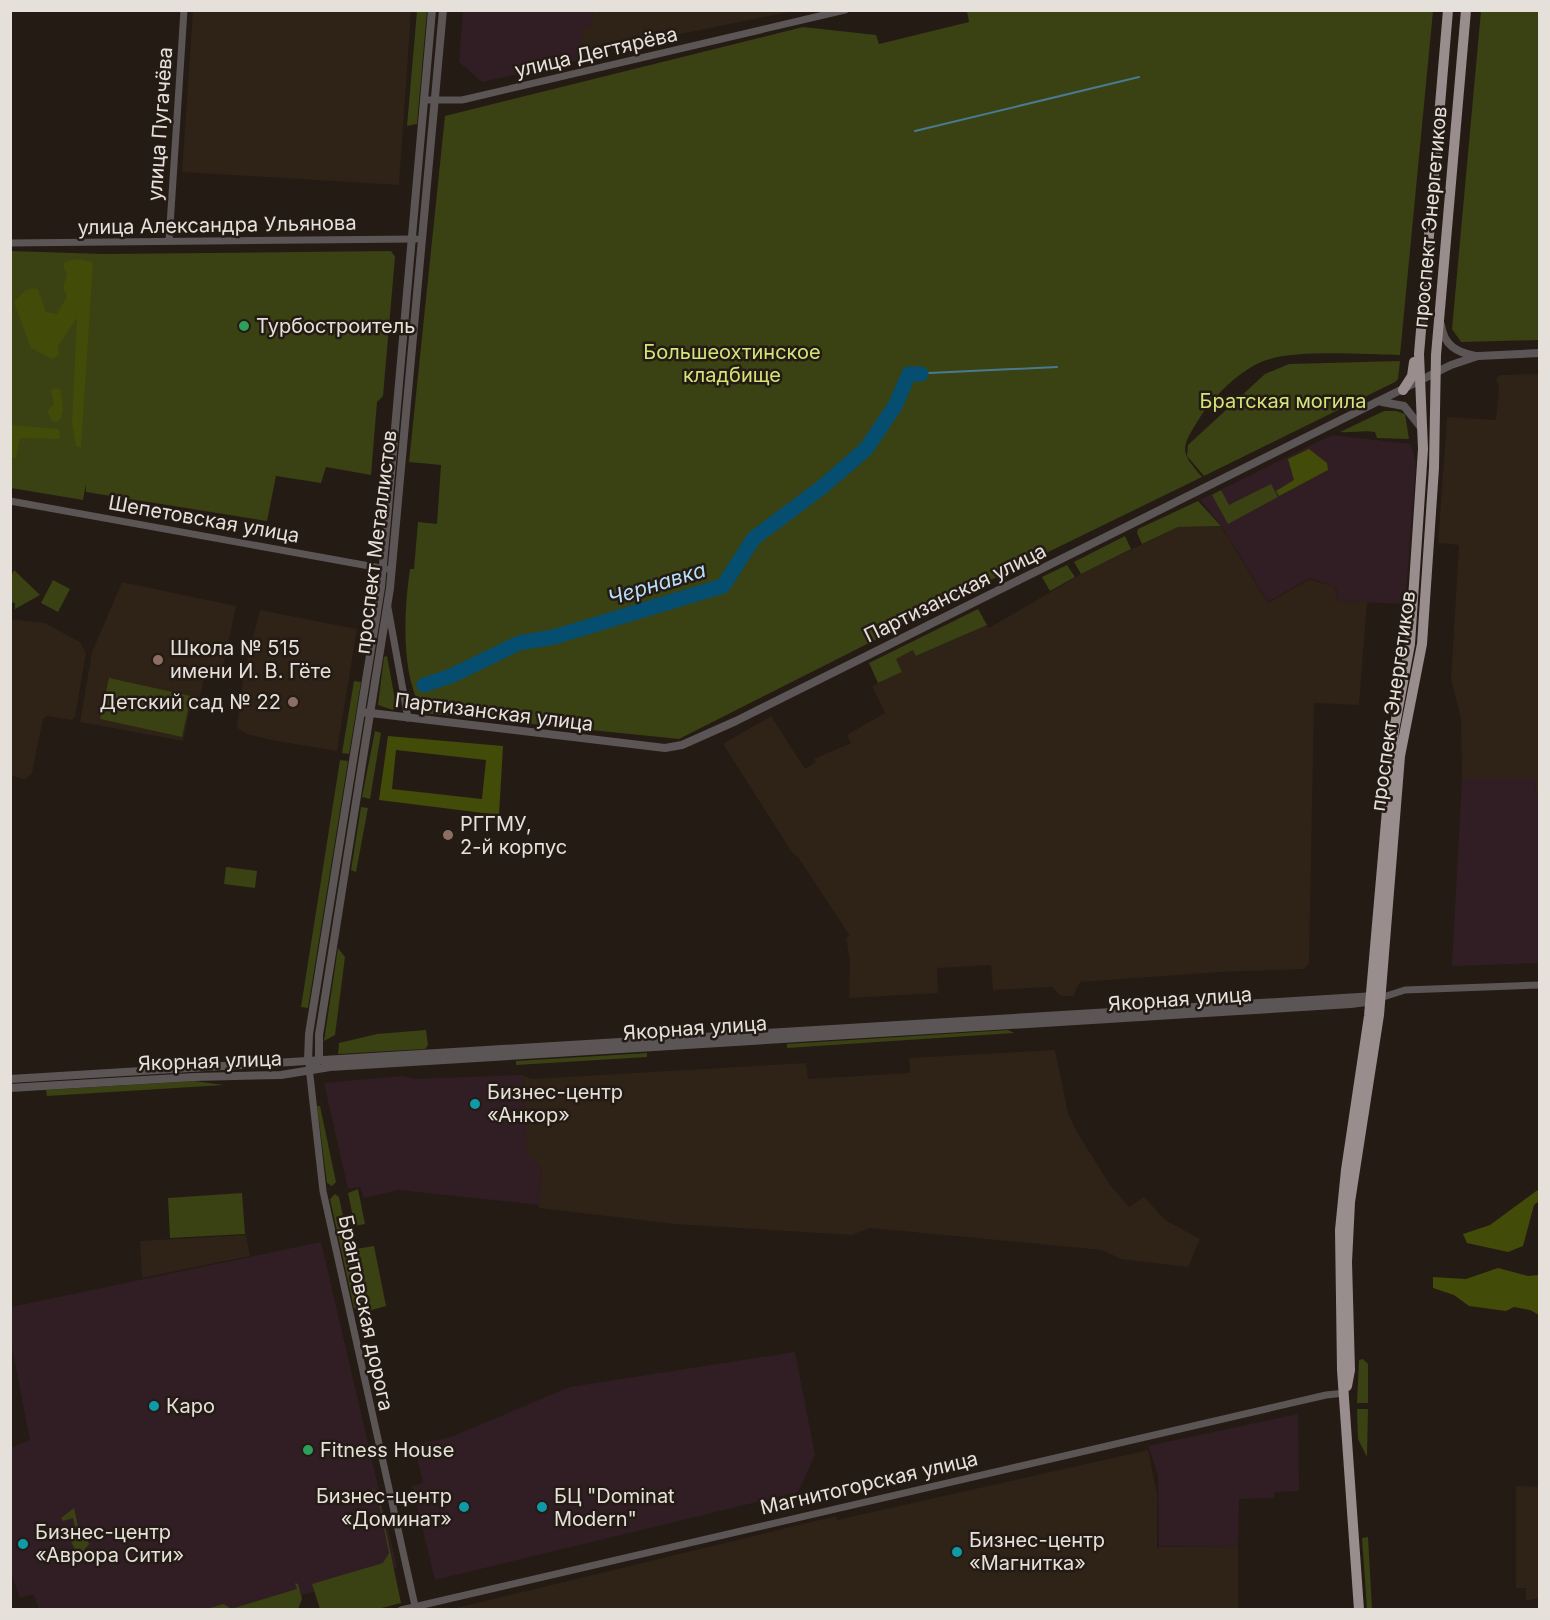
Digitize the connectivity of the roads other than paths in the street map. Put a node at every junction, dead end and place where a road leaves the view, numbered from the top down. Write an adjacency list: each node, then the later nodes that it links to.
1 (184, 10): 11 (street, улица Пугачёва)
2 (432, 10): 7 (street, проспект Металлистов)
3 (443, 10): 8 (street, проспект Металлистов)
4 (845, 10): 8 (street, улица Дегтярёва)
5 (1448, 10): 14 (main road, проспект Энергетиков)
6 (1466, 10): 13 (main road, проспект Энергетиков)
7 (424, 100): 8 (street, улица Дегтярёва); 9 (street, проспект Металлистов)
8 (435, 101): 10 (street, проспект Металлистов)
9 (413, 239): 10 (street, улица Александра Ульянова); 11 (street, улица Александра Ульянова); 23 (street, проспект Металлистов)
10 (423, 239): 23 (street, проспект Металлистов)
11 (169, 240): 12 (street, улица Александра Ульянова)
12 (10, 243)
13 (1440, 320): 16 (street); 17 (main road, проспект Энергетиков)
14 (1421, 324): 18 (main road, проспект Энергетиков); 19 (main road)
15 (1539, 353): 16 (street, Партизанская улица)
16 (1478, 356): 17 (street, Партизанская улица)
17 (1436, 372): 18 (street, Партизанская улица); 28 (main road, проспект Энергетиков)
18 (1420, 380): 19 (street, Партизанская улица); 21 (main road, проспект Энергетиков)
19 (1403, 390): 20 (street, Партизанская улица)
20 (1379, 402): 21 (street); 26 (street, Партизанская улица)
21 (1423, 431): 28 (main road, проспект Энергетиков)
22 (10, 501): 23 (street, Шепетовская улица)
23 (388, 570): 24 (street, проспект Металлистов); 25 (street, проспект Металлистов)
24 (388, 605): 25 (street, проспект Металлистов); 26 (street)
25 (366, 713): 26 (street, Партизанская улица); 29 (street, проспект Металлистов); 30 (street, проспект Металлистов)
26 (408, 718)
27 (1539, 985): 28 (street, Якорная улица)
28 (1374, 998): 29 (street, Якорная улица); 31 (street, Якорная улица); 34 (main road, проспект Энергетиков)
29 (319, 1060): 30 (street, Якорная улица); 31 (street)
30 (308, 1061): 31 (street, Брантовская дорога); 32 (street, Якорная улица)
31 (309, 1072): 33 (street, Якорная улица); 35 (street, Брантовская дорога)
32 (10, 1079)
33 (10, 1088)
34 (1345, 1393): 35 (street, Магнитогорская улица); 37 (main road, проспект Энергетиков)
35 (415, 1606): 36 (street, Магнитогорская улица)
36 (401, 1610)
37 (1359, 1610)

